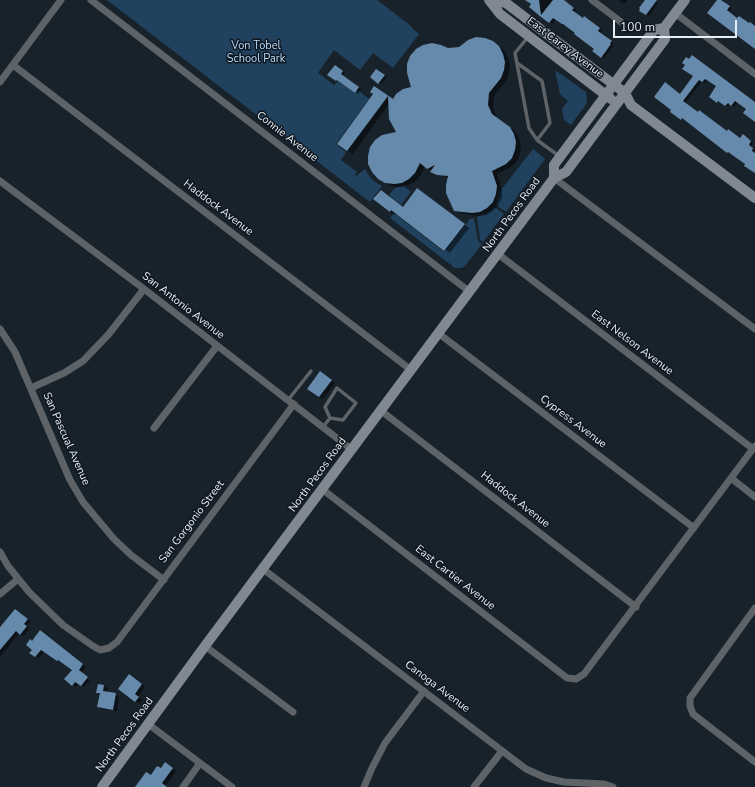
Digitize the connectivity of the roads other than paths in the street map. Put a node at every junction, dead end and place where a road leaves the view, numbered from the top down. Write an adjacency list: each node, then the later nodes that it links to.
1 (61, 0): 11 (street)
2 (91, 0): 26 (street, Connie Avenue)
3 (490, 0): 9 (main road, East Carey Avenue); 14 (main road, East Carey Avenue)
4 (592, 0): 7 (street)
5 (685, 0): 6 (main road, North Pecos Road)
6 (675, 13): 8 (main road, North Pecos Road); 12 (street)
7 (622, 22)
8 (664, 28): 14 (main road, North Pecos Road); 15 (main road, North Pecos Road)
9 (529, 36): 10 (lane); 16 (main road, East Carey Avenue)
10 (517, 63): 19 (lane); 19 (lane)
11 (13, 65): 13 (street); 31 (street, Haddock Avenue)
12 (755, 74)
13 (0, 82)
14 (614, 85): 15 (main road, East Carey Avenue); 16 (main road, North Pecos Road)
15 (625, 93): 17 (main road, North Pecos Road); 18 (main road, East Carey Avenue)
16 (606, 95): 17 (main road, East Carey Avenue); 20 (main road, North Pecos Road)
17 (617, 104): 18 (main road); 21 (main road, North Pecos Road)
18 (632, 105): 23 (main road, East Carey Avenue)
19 (538, 140): 20 (lane)
20 (560, 157): 21 (main road, North Pecos Road)
21 (554, 178): 24 (main road, North Pecos Road); 28 (street)
22 (0, 181): 25 (street, San Antonio Avenue)
23 (755, 198)
24 (498, 254): 26 (main road, North Pecos Road); 39 (street, East Nelson Avenue)
25 (144, 289): 30 (street, San Antonio Avenue); 33 (street)
26 (470, 292): 29 (main road, North Pecos Road)
27 (0, 328): 33 (street, San Pascual Avenue)
28 (755, 329)
29 (438, 333): 31 (main road, North Pecos Road); 44 (street, Cypress Avenue)
30 (217, 346): 34 (street, San Antonio Avenue); 38 (street)
31 (411, 370): 35 (main road, North Pecos Road)
32 (311, 371): 34 (lane)
33 (31, 388): 48 (street, San Pascual Avenue)
34 (291, 402): 37 (street, San Antonio Avenue); 48 (street, San Gorgonio Street)
35 (380, 410): 40 (main road, North Pecos Road); 50 (street, Haddock Avenue)
36 (330, 418): 36 (lane); 37 (lane)
37 (323, 427): 40 (street, San Antonio Avenue)
38 (154, 428)
39 (754, 448): 41 (street)
40 (351, 449): 42 (main road, North Pecos Road)
41 (731, 478): 43 (street); 44 (street)
42 (322, 490): 46 (main road, North Pecos Road); 50 (street, East Cartier Avenue)
43 (755, 497)
44 (694, 528): 50 (street)
45 (0, 552): 47 (street)
46 (263, 569): 52 (main road, North Pecos Road); 53 (street, Canoga Avenue)
47 (18, 579): 48 (street, San Gorgonio Street); 49 (street)
48 (164, 580)
49 (0, 594)
50 (636, 607)
51 (755, 608): 57 (street)
52 (205, 646): 54 (street); 55 (main road, North Pecos Road)
53 (424, 691): 56 (street, Canoga Avenue); 62 (street)
54 (293, 712)
55 (148, 724): 58 (street); 59 (main road, North Pecos Road)
56 (502, 751): 63 (street); 64 (street, Canoga Avenue)
57 (755, 762)
58 (200, 763): 60 (street); 61 (street)
59 (102, 787)
60 (183, 787)
61 (232, 787)
62 (364, 787)
63 (474, 787)
64 (613, 787)

